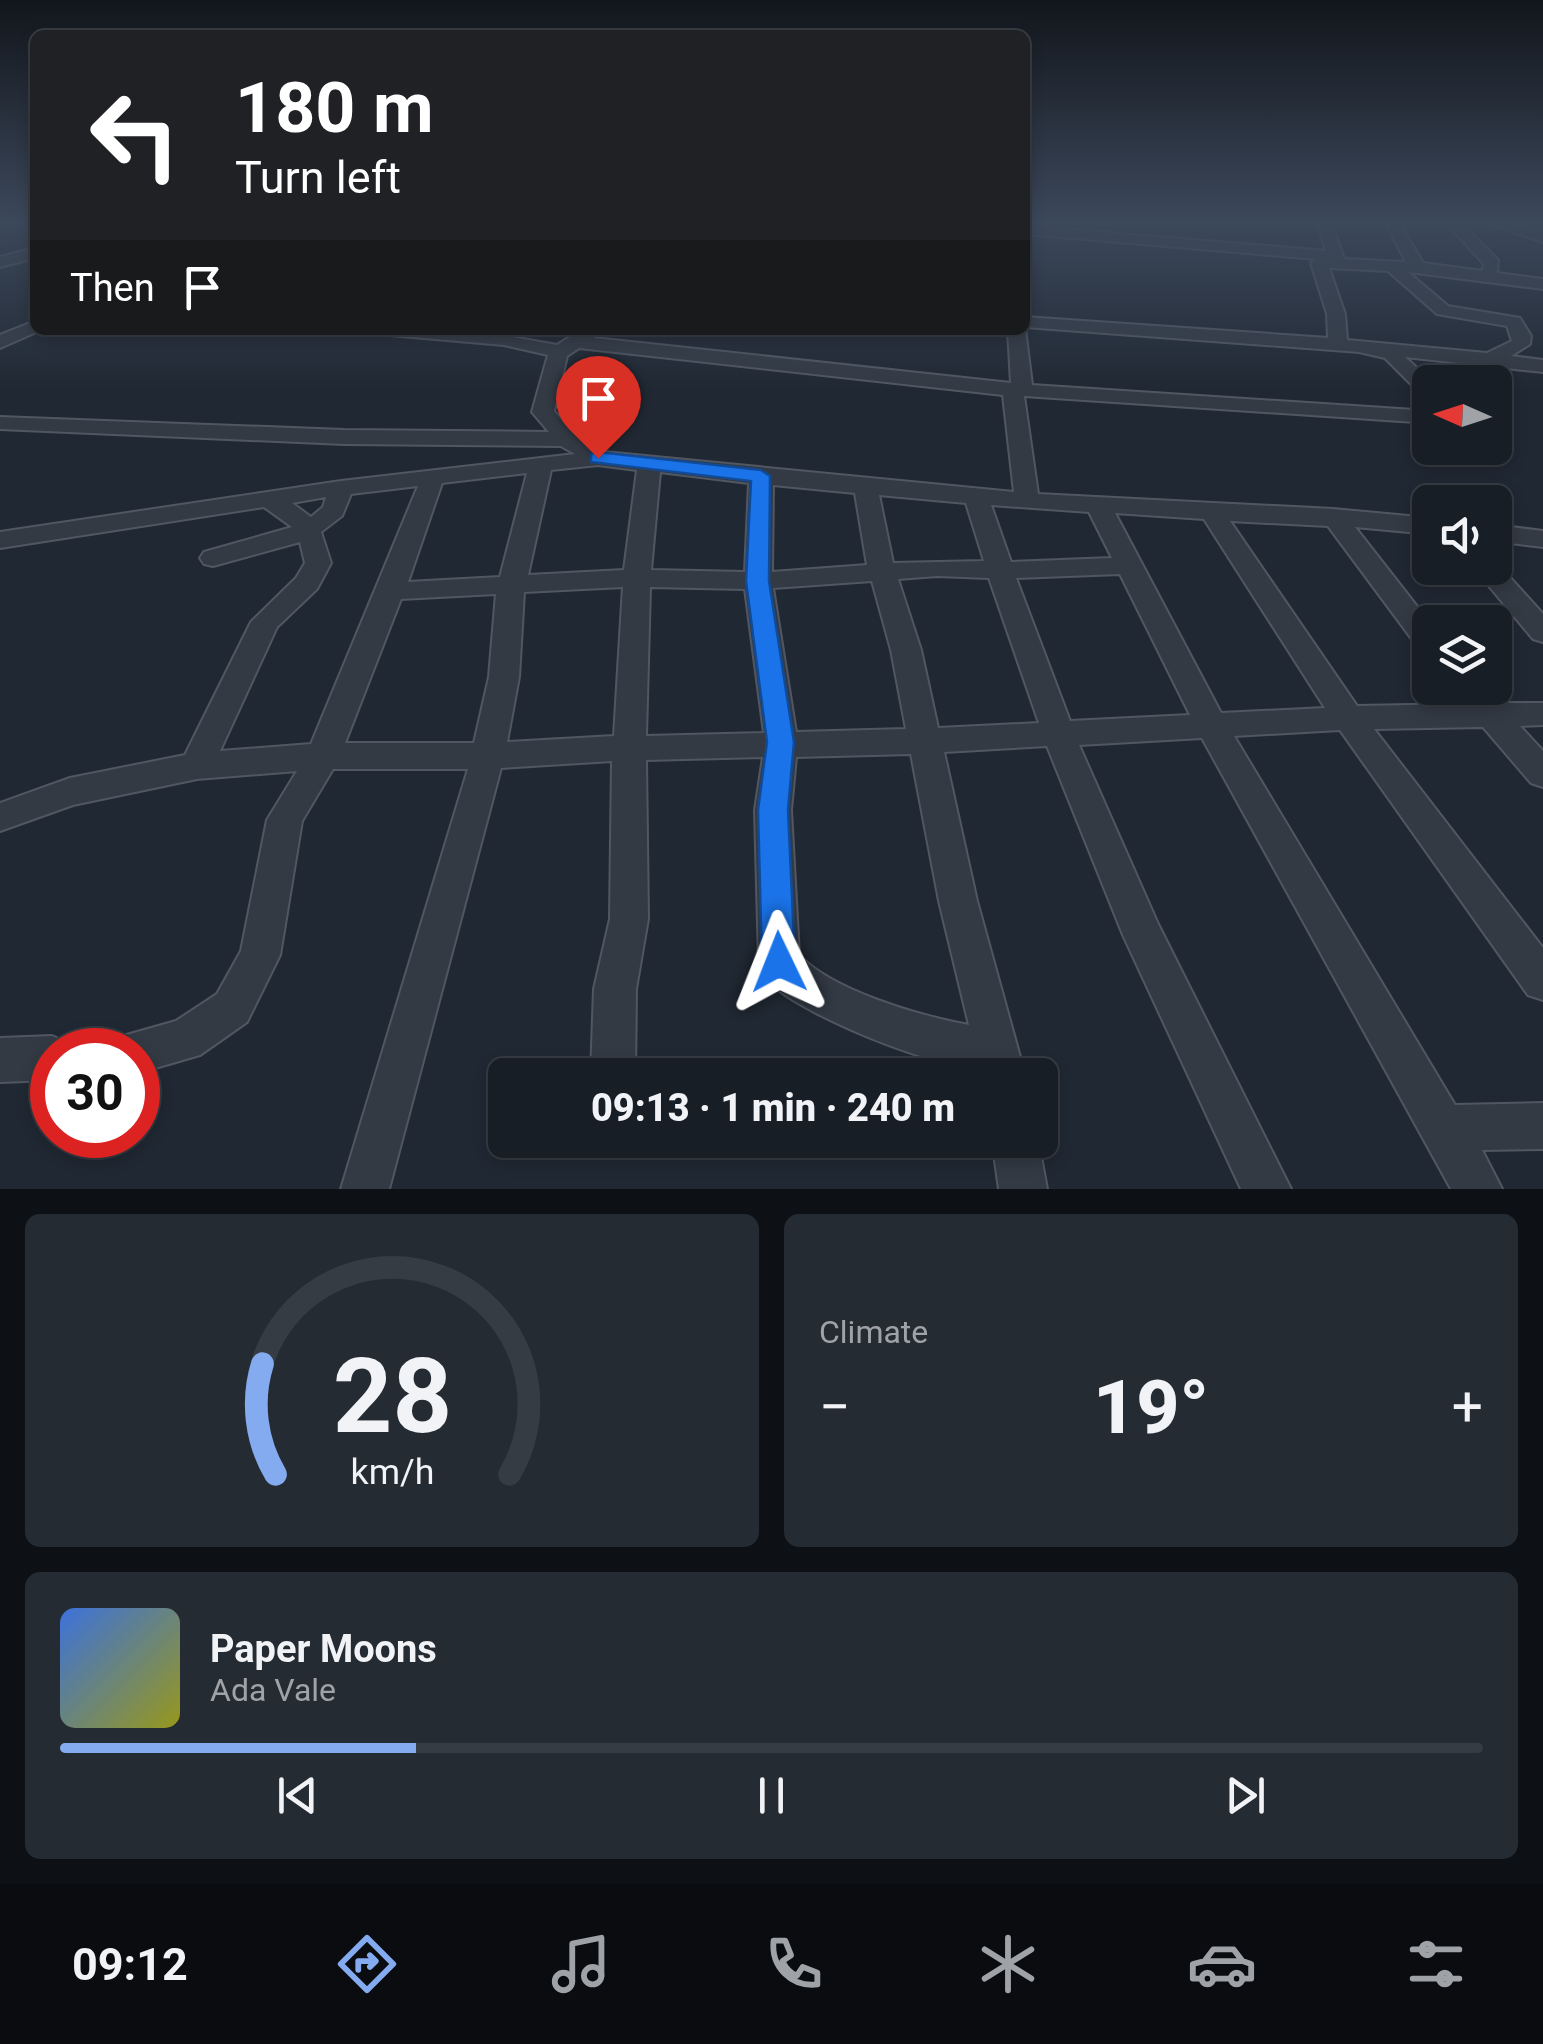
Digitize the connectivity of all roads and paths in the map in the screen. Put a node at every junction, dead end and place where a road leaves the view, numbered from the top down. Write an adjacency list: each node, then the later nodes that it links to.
1 (1322, 279): 14 (street)
2 (1415, 279): 6 (street)
3 (1502, 279): 4 (street)
4 (1543, 284)
5 (1030, 322): 14 (street)
6 (1514, 322): 7 (street); 18 (street)
7 (1543, 324)
8 (30, 328): 13 (street)
9 (441, 335): 15 (street)
10 (586, 335): 15 (street)
11 (626, 335): 16 (street)
12 (1016, 335): 21 (street)
13 (0, 342)
14 (1338, 345): 17 (street)
15 (567, 347): 16 (street); 24 (street)
16 (642, 347): 21 (street)
17 (1382, 350): 18 (street); 20 (street)
18 (1490, 359): 19 (street)
19 (1543, 366)
20 (1412, 373)
21 (1018, 390): 22 (street); 32 (street)
22 (1412, 415)
23 (0, 423): 24 (street)
24 (553, 452): 25 (street); 25 (street); 27 (street); 48 (street)
25 (598, 458): 26 (street)
26 (649, 464): 28 (street); 46 (street)
27 (432, 476): 29 (street); 50 (street)
28 (761, 476): 30 (street); 47 (street)
29 (342, 488): 33 (street); 38 (street)
30 (866, 488): 31 (street); 45 (street)
31 (976, 495): 32 (street); 44 (street)
32 (1027, 498): 34 (street)
33 (267, 499): 38 (street); 41 (street)
34 (1096, 503): 35 (street); 43 (street)
35 (1212, 512): 36 (street); 56 (street)
36 (1333, 516): 37 (street); 51 (street)
37 (1412, 524)
38 (309, 527): 42 (street); 64 (street)
39 (1512, 535): 40 (street)
40 (1543, 539)
41 (0, 540)
42 (213, 558)
43 (1127, 565): 44 (street); 57 (street)
44 (998, 567): 45 (street); 58 (street)
45 (884, 574): 47 (street); 59 (street)
46 (637, 578): 47 (street); 48 (street); 61 (street)
47 (758, 581): 60 (street)
48 (514, 585): 50 (street); 63 (street)
49 (1503, 585): 52 (street)
50 (390, 591): 62 (street)
51 (1412, 619)
52 (1543, 632)
53 (1482, 705): 55 (street)
54 (1543, 714): 55 (street)
55 (1491, 715): 56 (street); 65 (street)
56 (1348, 718): 57 (street); 67 (street)
57 (1212, 727): 58 (street); 75 (street)
58 (1058, 733): 59 (street); 79 (street)
59 (925, 741): 60 (street); 71 (street)
60 (781, 742): 61 (street); 70 (street)
61 (631, 748): 63 (street); 69 (street)
62 (323, 756): 63 (street); 64 (street); 68 (street)
63 (488, 756): 77 (street)
64 (198, 766): 66 (street)
65 (1543, 774)
66 (0, 817)
67 (1543, 980)
68 (160, 1045)
69 (613, 1058)
70 (995, 1058)
71 (999, 1058)
72 (30, 1059): 73 (street)
73 (0, 1060)
74 (1543, 1126): 75 (street)
75 (1442, 1128): 80 (street)
76 (1017, 1158): 78 (street)
77 (365, 1189)
78 (1023, 1189)
79 (1267, 1189)
80 (1478, 1189)

